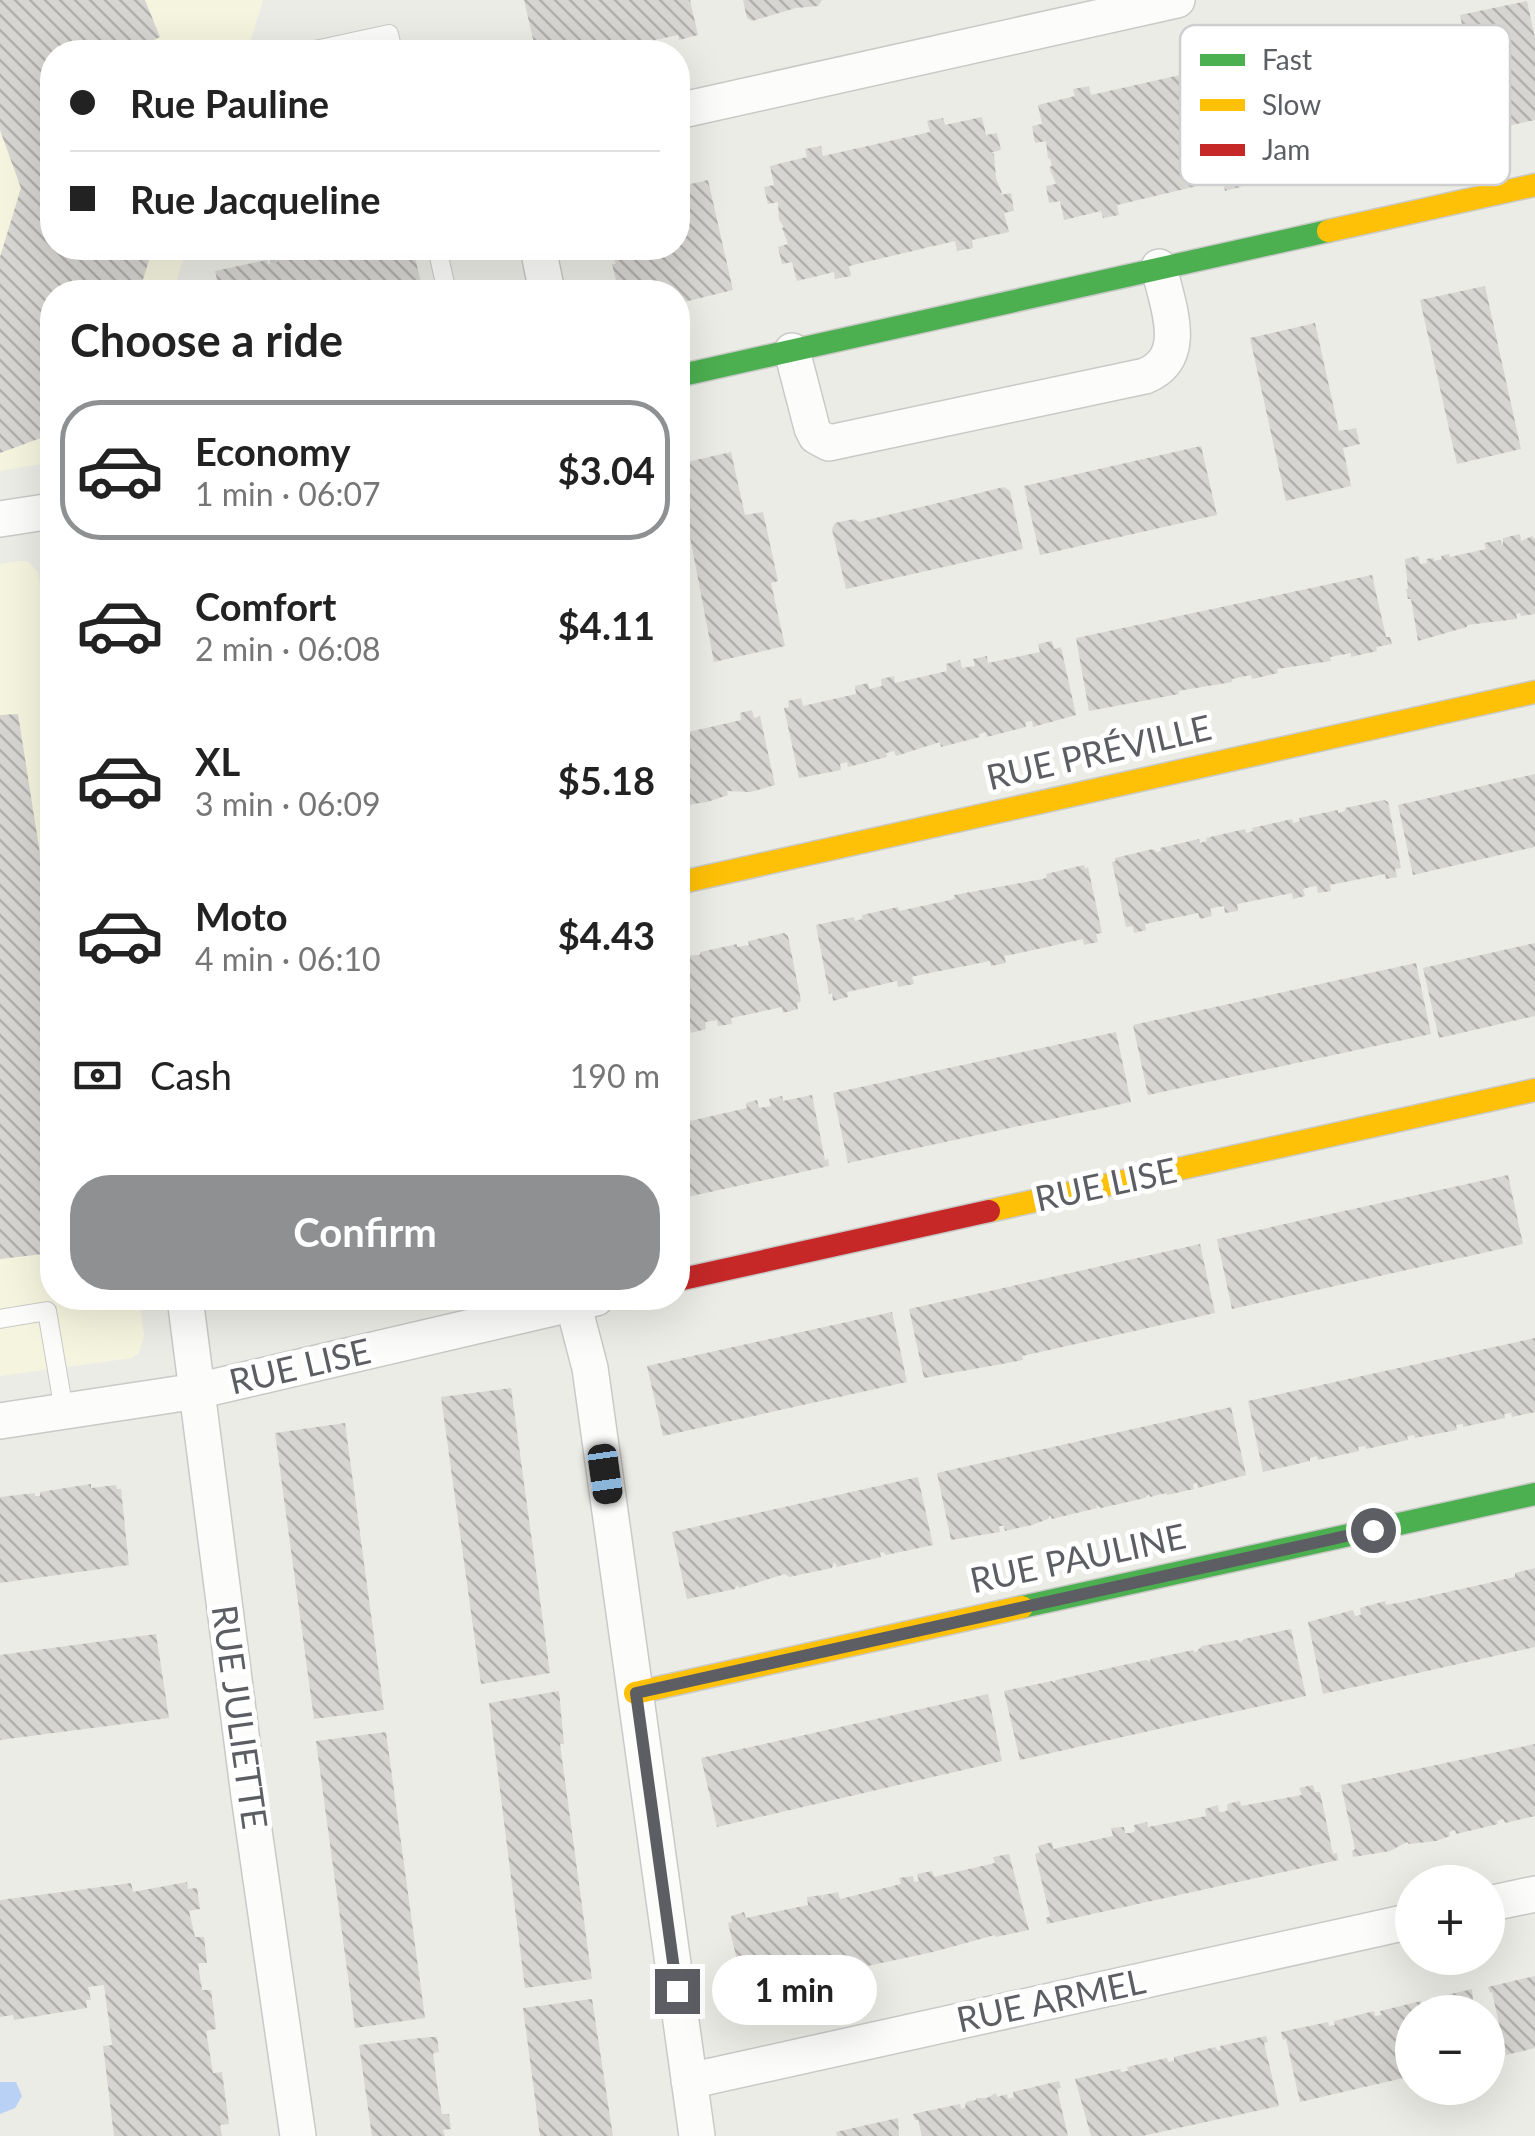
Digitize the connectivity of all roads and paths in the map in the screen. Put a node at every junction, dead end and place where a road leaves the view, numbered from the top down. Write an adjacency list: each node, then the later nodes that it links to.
1 (1177, 0): 4 (street)
2 (361, 40): 3 (lane)
3 (390, 40)
4 (690, 107)
5 (1535, 185): 8 (street)
6 (272, 260): 7 (path)
7 (272, 263)
8 (1159, 267): 9 (street); 9 (street)
9 (792, 351): 10 (street)
10 (690, 373)
11 (40, 513): 12 (street)
12 (0, 519)
13 (1535, 692): 14 (street, RUE PRÉVILLE)
14 (690, 880)
15 (1535, 1090): 16 (street, RUE LISE)
16 (690, 1277)
17 (187, 1310): 21 (street, RUE JULIETTE)
18 (543, 1310): 21 (street, RUE LISE)
19 (586, 1310): 25 (street)
20 (0, 1319): 22 (lane)
21 (197, 1392): 22 (street, RUE LISE); 30 (street, RUE JULIETTE)
22 (64, 1411): 23 (street, RUE LISE)
23 (0, 1420)
24 (1535, 1494): 25 (street, RUE PAULINE)
25 (636, 1693): 29 (street)
26 (1535, 1894): 27 (street)
27 (1505, 1900)
28 (1395, 1925): 29 (street, RUE ARMEL)
29 (689, 2081): 31 (street)
30 (298, 2136)
31 (697, 2136)

